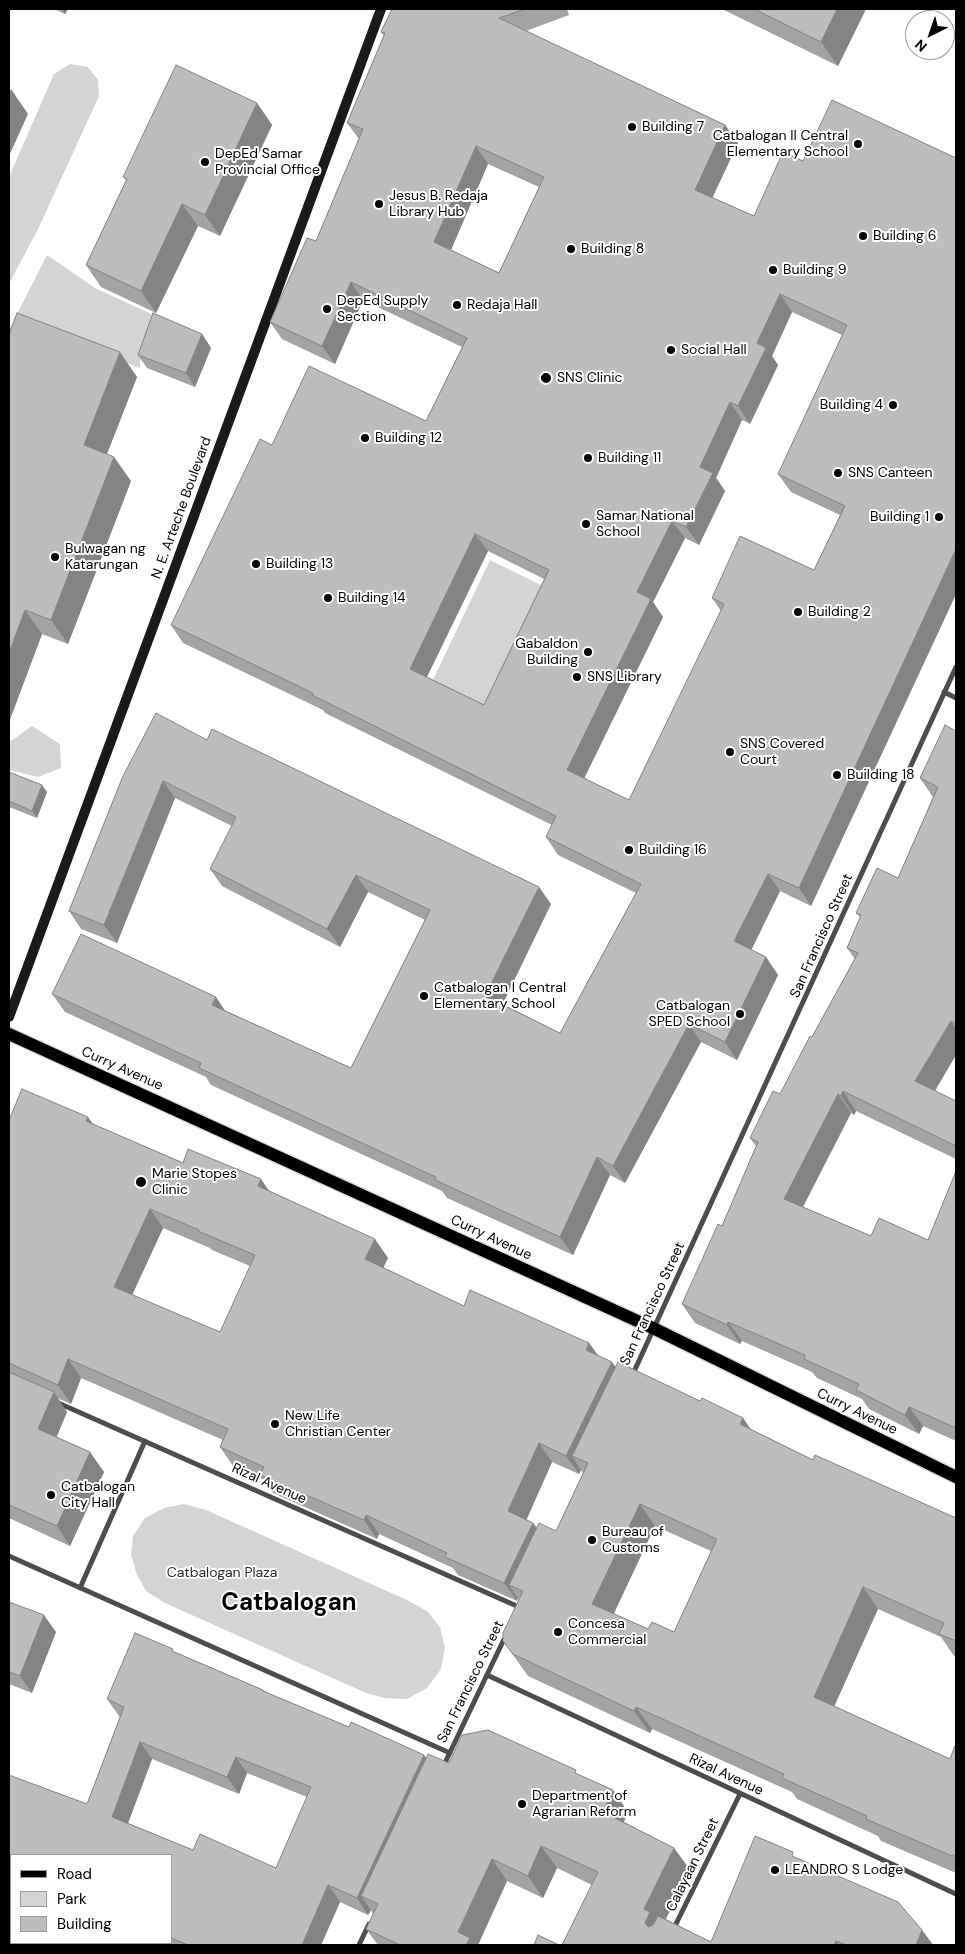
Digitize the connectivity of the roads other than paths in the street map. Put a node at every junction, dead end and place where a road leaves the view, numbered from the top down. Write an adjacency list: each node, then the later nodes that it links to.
1 (381, 9): 5 (main road, N. E. Arteche Boulevard)
2 (956, 667): 3 (street, San Francisco Street)
3 (944, 692): 4 (street); 7 (street, San Francisco Street)
4 (956, 698)
5 (9, 1018)
6 (9, 1034): 7 (main road, Curry Avenue)
7 (655, 1329): 8 (street, San Francisco Street); 11 (main road, Curry Avenue)
8 (628, 1383)
9 (54, 1401): 10 (street, Rizal Avenue)
10 (146, 1441): 13 (street); 15 (street, Rizal Avenue)
11 (956, 1477)
12 (9, 1556): 13 (street)
13 (80, 1588): 19 (street)
14 (524, 1598): 15 (street, San Francisco Street)
15 (519, 1607): 16 (street, San Francisco Street)
16 (515, 1616)
17 (507, 1633): 18 (street, San Francisco Street)
18 (487, 1675): 19 (street, San Francisco Street); 21 (street, Rizal Avenue)
19 (450, 1753): 20 (street, San Francisco Street)
20 (441, 1771)
21 (740, 1794): 22 (street, Rizal Avenue); 24 (street, Calayaan Street)
22 (956, 1894)
23 (371, 1919): 25 (street)
24 (670, 1936)
25 (359, 1945)

